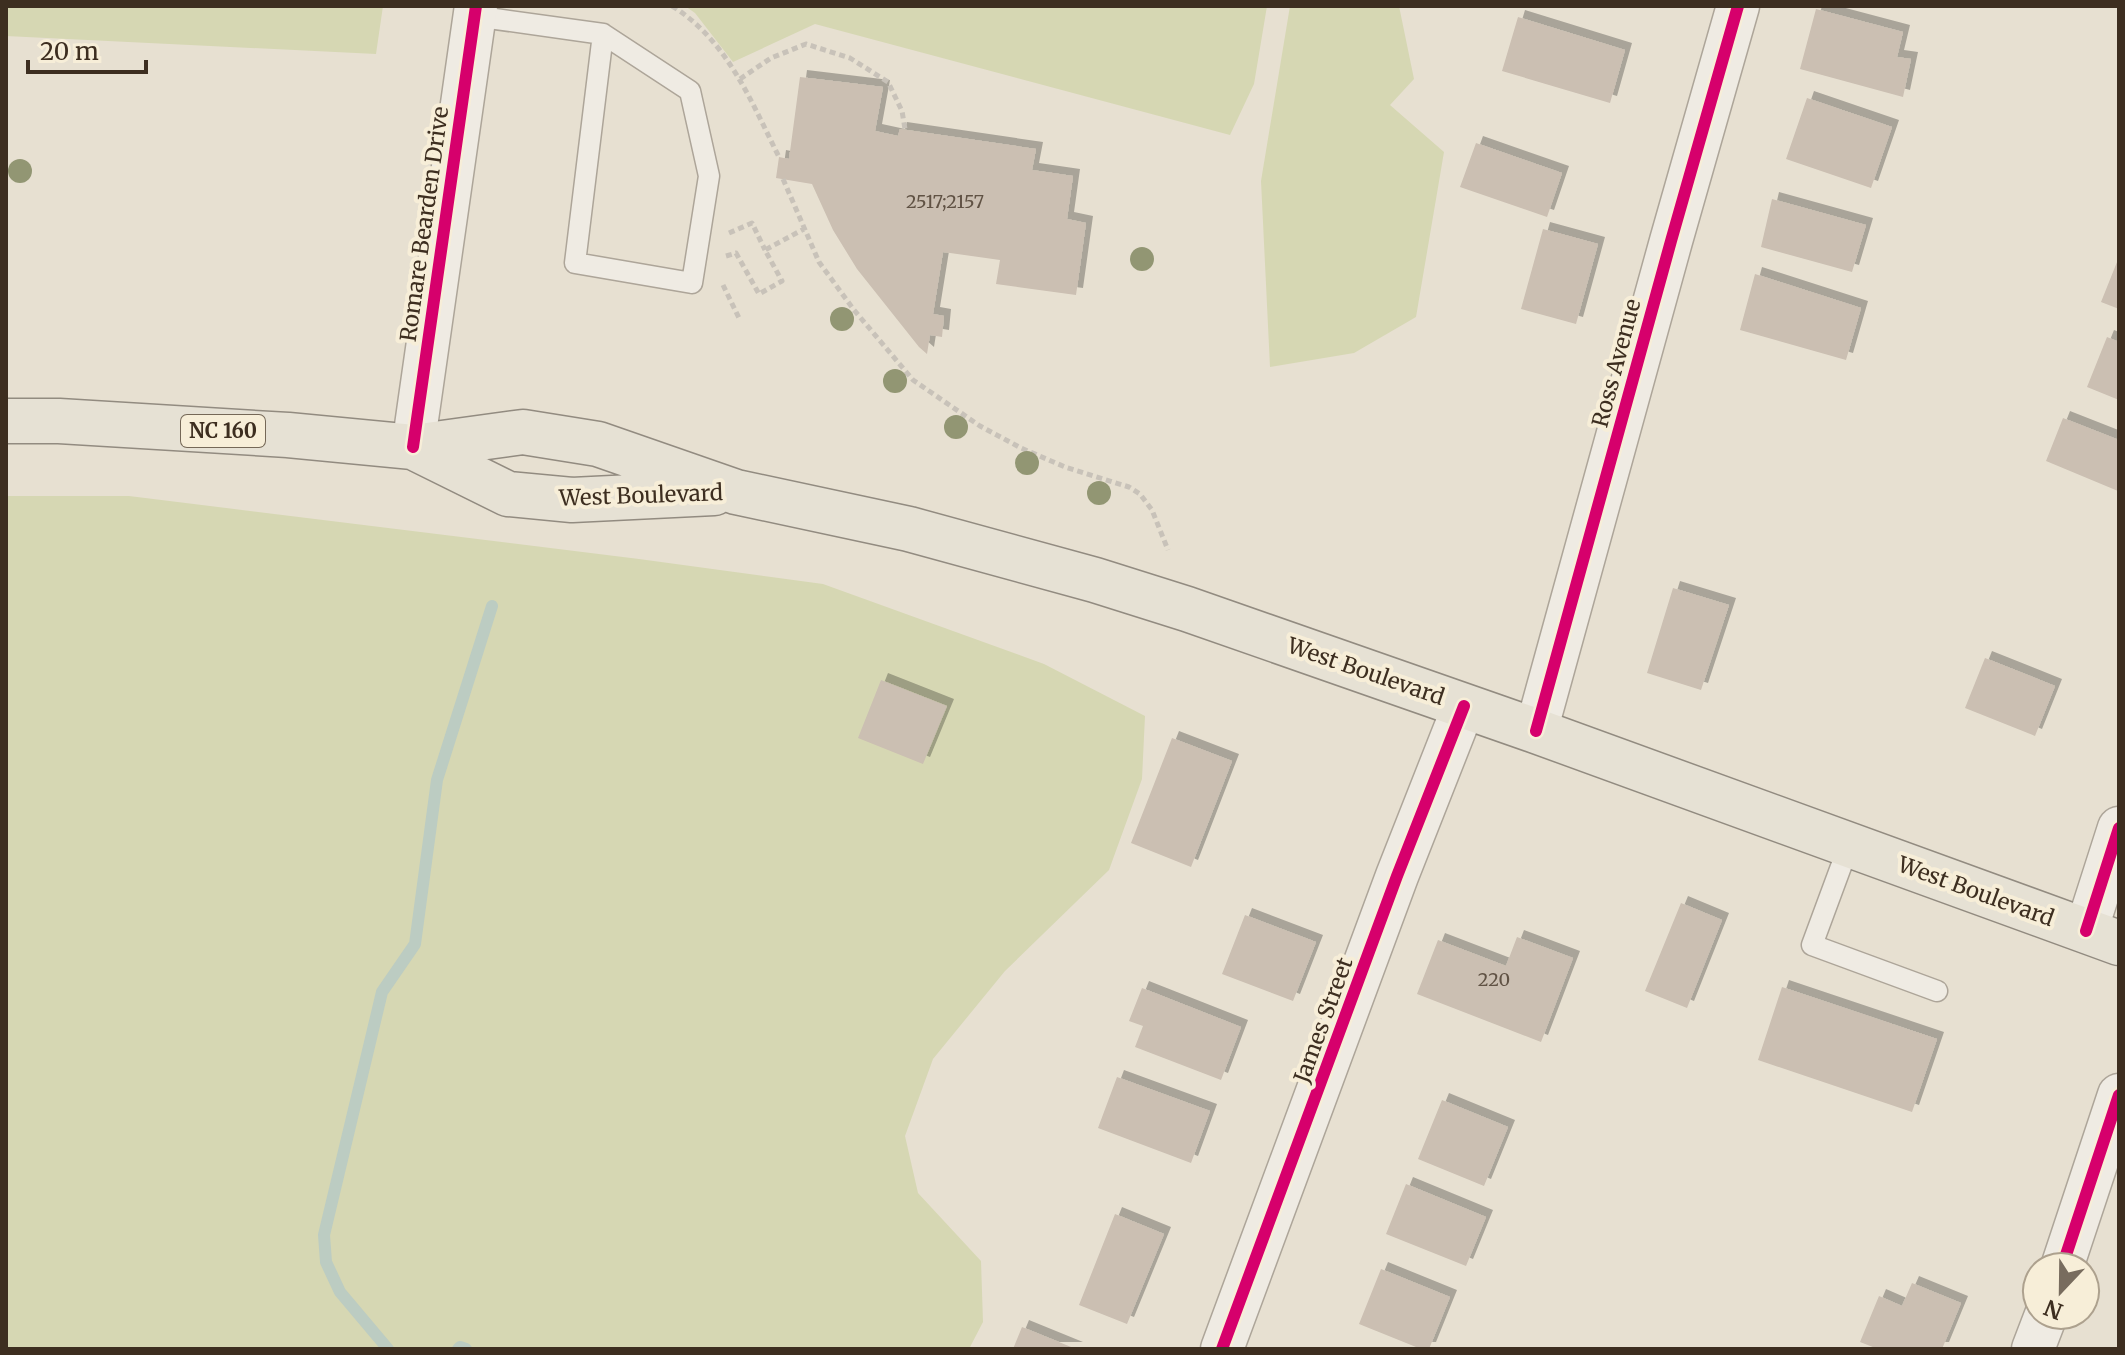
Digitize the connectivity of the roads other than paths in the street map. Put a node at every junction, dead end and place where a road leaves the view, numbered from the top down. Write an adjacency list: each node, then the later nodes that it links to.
1 (1738, 6): 8 (street, Ross Avenue)
2 (475, 11): 3 (lane); 5 (street, Romare Bearden Drive)
3 (603, 34): 3 (lane)
4 (6, 421): 5 (main road, West Boulevard / NC 160)
5 (413, 447): 6 (main road, West Boulevard / NC 160); 6 (main road, West Boulevard / NC 160)
6 (736, 492): 7 (main road, West Boulevard / NC 160)
7 (1464, 706): 8 (main road, West Boulevard / NC 160); 15 (street, James Street)
8 (1536, 731): 10 (main road, West Boulevard / NC 160)
9 (2119, 828): 11 (street)
10 (1849, 845): 11 (main road, West Boulevard / NC 160); 12 (lane)
11 (2102, 937)
12 (1937, 991)
13 (2119, 1095): 14 (street)
14 (2067, 1251)
15 (1222, 1349)

